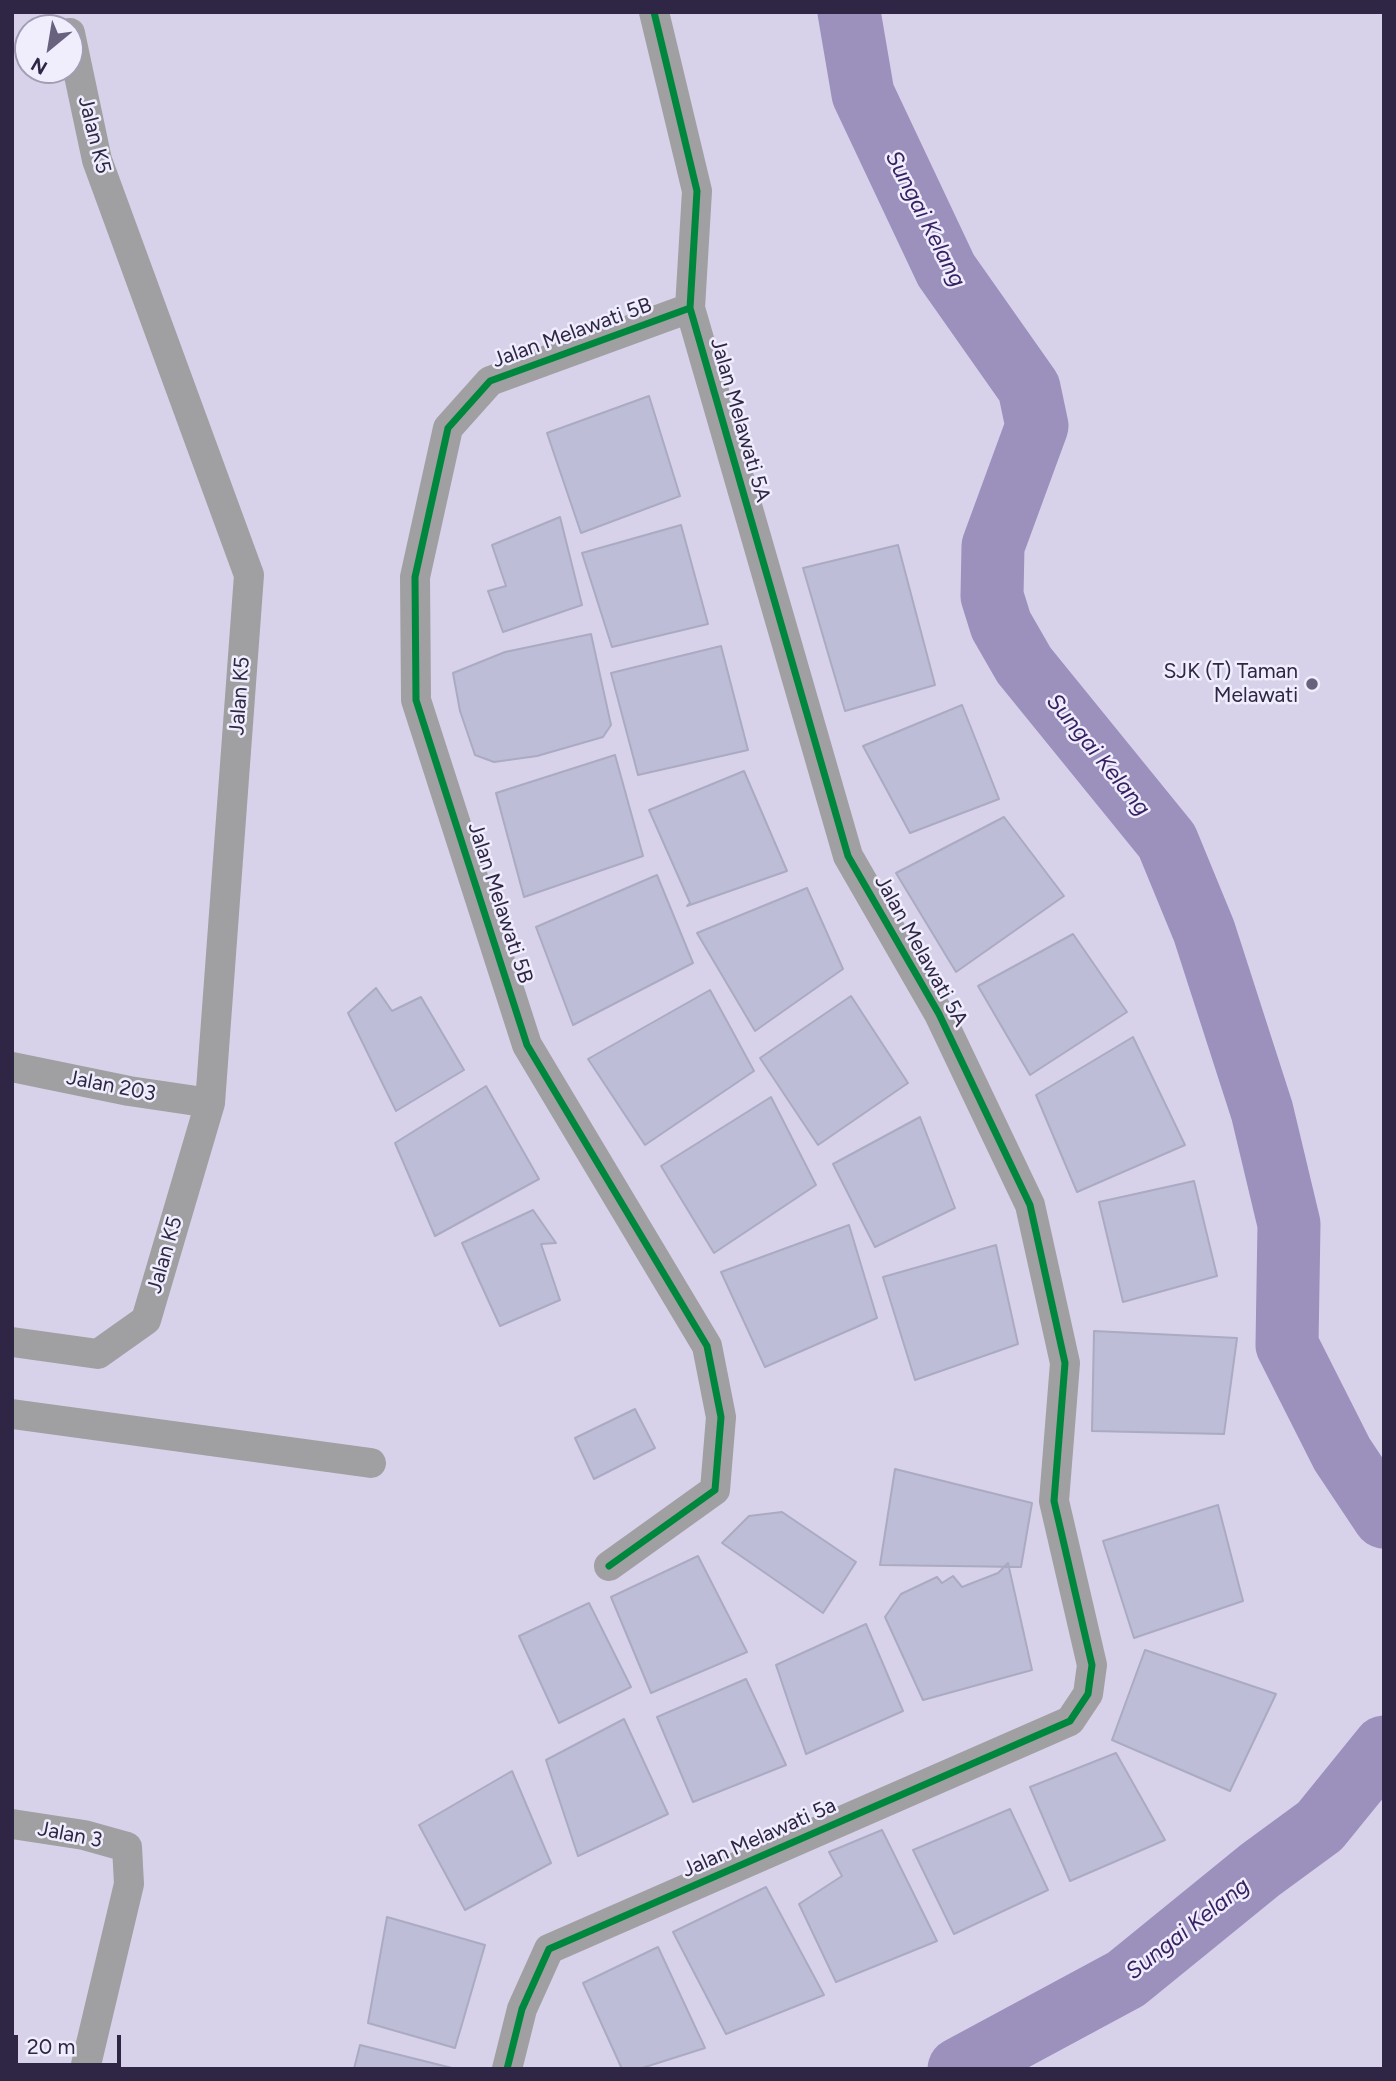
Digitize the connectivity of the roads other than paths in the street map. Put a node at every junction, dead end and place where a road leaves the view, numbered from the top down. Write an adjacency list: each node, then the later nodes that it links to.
1 (654, 12): 3 (street, Jalan Melawati 5A)
2 (81, 84): 5 (street, Jalan K5)
3 (690, 308): 9 (street, Jalan Melawati 5B); 10 (street, Jalan Melawati 5A)
4 (12, 1066): 5 (street, Jalan 203)
5 (210, 1103): 6 (street, Jalan K5)
6 (12, 1342)
7 (12, 1414): 8 (street)
8 (371, 1463)
9 (609, 1566)
10 (1088, 1694): 13 (street, Jalan Melawati 5a)
11 (12, 1824): 12 (street, Jalan 3)
12 (85, 2069)
13 (507, 2069)

